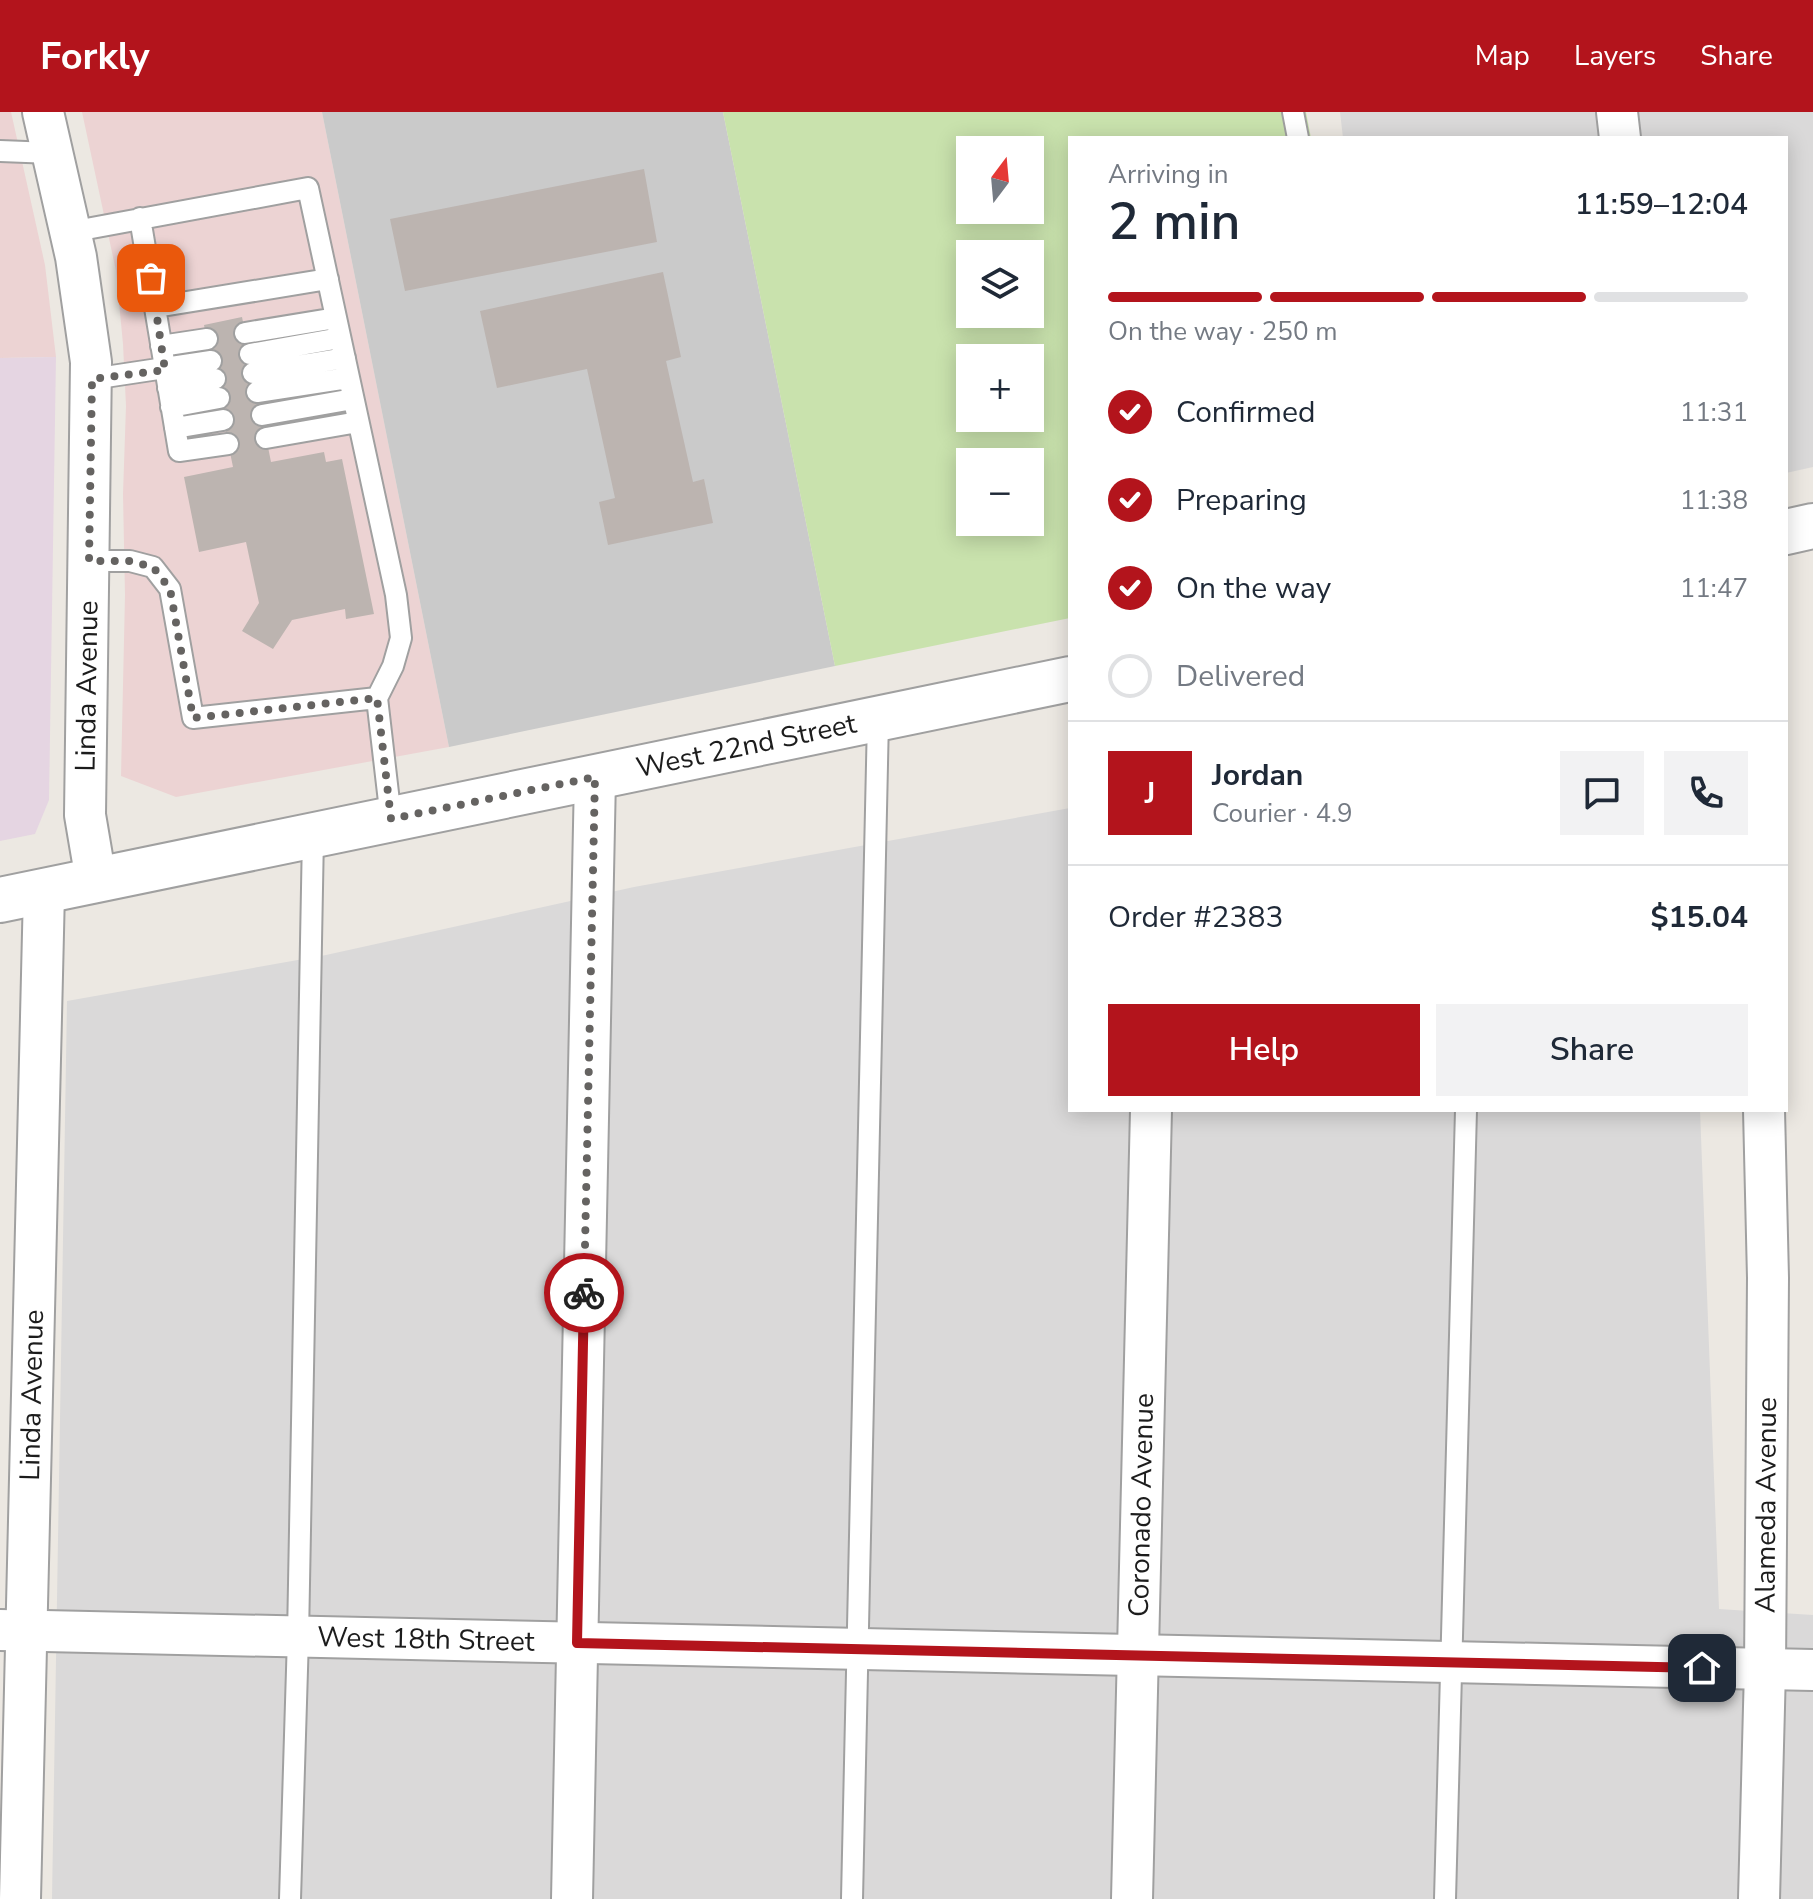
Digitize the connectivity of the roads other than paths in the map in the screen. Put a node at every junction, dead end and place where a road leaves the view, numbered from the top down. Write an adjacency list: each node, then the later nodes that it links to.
1 (43, 112): 7 (street, Linda Avenue)
2 (1293, 112): 4 (lane)
3 (1617, 112): 5 (street)
4 (1298, 136)
5 (1620, 136)
6 (0, 151): 7 (lane)
7 (52, 153): 9 (street, Linda Avenue)
8 (140, 218): 9 (lane); 10 (lane); 11 (lane)
9 (70, 232): 16 (street, Linda Avenue)
10 (328, 279): 11 (lane); 15 (lane)
11 (156, 307): 14 (lane)
12 (245, 333): 15 (lane)
13 (207, 339): 14 (lane)
14 (161, 346): 17 (lane)
15 (342, 348): 15 (lane); 18 (lane)
16 (92, 379): 17 (lane); 27 (street, Linda Avenue)
17 (168, 388): 17 (lane); 22 (lane)
18 (353, 399): 19 (lane); 21 (lane)
19 (262, 415)
20 (223, 420): 22 (lane)
21 (358, 422): 23 (lane); 29 (lane)
22 (175, 428): 24 (lane)
23 (266, 438)
24 (228, 444)
25 (1813, 526): 26 (street)
26 (1788, 532)
27 (89, 561): 29 (lane); 34 (street, Linda Avenue)
28 (1068, 679): 30 (street, West 22nd Street)
29 (377, 698): 32 (lane)
30 (878, 719): 31 (street, West 22nd Street); 43 (lane)
31 (595, 777): 32 (street, West 22nd Street); 42 (street)
32 (391, 819): 33 (street, West 22nd Street)
33 (313, 835): 34 (street, West 22nd Street); 41 (lane)
34 (96, 880): 35 (street, West 22nd Street)
35 (44, 891): 36 (street, West 22nd Street); 40 (street, Linda Avenue)
36 (0, 900)
37 (1151, 1112): 44 (street, Coronado Avenue)
38 (1466, 1112): 45 (lane)
39 (1764, 1112): 46 (street, Alameda Avenue)
40 (13, 1631): 41 (street, West 18th Street); 48 (street, Linda Avenue)
41 (298, 1637): 42 (street, West 18th Street); 49 (lane)
42 (577, 1643): 43 (street, West 18th Street); 50 (street)
43 (858, 1649): 44 (street, West 18th Street); 51 (lane)
44 (1138, 1656): 45 (street, West 18th Street); 52 (street, Coronado Avenue)
45 (1452, 1663): 46 (street, West 18th Street); 53 (lane)
46 (1765, 1669): 47 (street, West 18th Street); 54 (street, Alameda Avenue)
47 (1813, 1670)
48 (20, 1899)
49 (290, 1899)
50 (572, 1899)
51 (852, 1899)
52 (1132, 1899)
53 (1445, 1899)
54 (1759, 1899)

